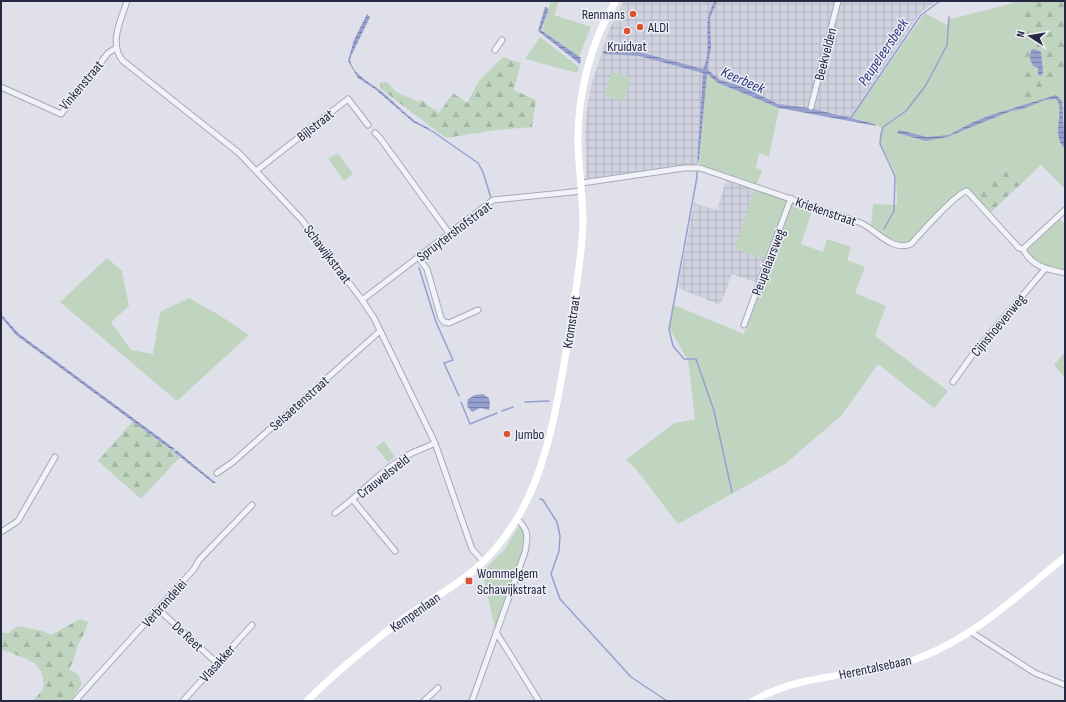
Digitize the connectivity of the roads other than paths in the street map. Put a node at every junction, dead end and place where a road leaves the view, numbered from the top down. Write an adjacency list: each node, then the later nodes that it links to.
1 (127, 1): 5 (street)
2 (616, 1): 12 (main road, Kromstraat)
3 (838, 1): 8 (street, Beekvelden)
4 (502, 40): 6 (street)
5 (116, 48): 7 (street, Vinkenstraat); 11 (street, Schawijkstraat)
6 (495, 50)
7 (1, 87)
8 (811, 107)
9 (368, 124): 11 (street, Bijlstraat)
10 (375, 133): 16 (street)
11 (256, 171): 21 (street, Schawijkstraat)
12 (582, 183): 13 (main road, Kromstraat); 14 (street, Kriekenstraat)
13 (582, 191): 16 (street, Spruytershofstraat); 32 (main road, Kromstraat)
14 (791, 198): 17 (street, Kriekenstraat); 23 (street, Peupelaarsweg)
15 (1065, 210): 17 (street)
16 (449, 233): 18 (street, Spruytershofstraat)
17 (1023, 249): 19 (street)
18 (418, 257): 21 (street, Spruytershofstraat); 22 (street)
19 (1045, 269): 20 (street); 25 (street, Cijnshoevenweg)
20 (1065, 273)
21 (362, 300): 24 (street, Schawijkstraat)
22 (478, 310)
23 (744, 325)
24 (380, 331): 26 (street, Schawijkstraat); 28 (street, Selsaetenstraat)
25 (953, 382)
26 (435, 444): 29 (street, Crauwelsveld); 36 (street, Schawijkstraat)
27 (55, 457): 33 (street)
28 (218, 473)
29 (353, 500): 31 (street, Crauwelsveld); 34 (street, Crauwelsveld)
30 (252, 505): 37 (street, Verbrandelei)
31 (335, 513)
32 (517, 518): 36 (main road, Kempenlaan); 39 (street)
33 (1, 532)
34 (396, 550)
35 (1065, 557): 40 (main road, Herentalsebaan)
36 (483, 561): 46 (main road, Kempenlaan)
37 (158, 609): 41 (street, De Reet); 44 (street, Verbrandelei)
38 (252, 625): 41 (street, Vlasakker)
39 (496, 632): 48 (street); 49 (street)
40 (970, 632): 42 (street); 50 (main road, Herentalsebaan)
41 (217, 663): 45 (street, Vlasakker)
42 (1065, 685)
43 (438, 688): 47 (street)
44 (76, 701)
45 (183, 701)
46 (307, 701)
47 (424, 701)
48 (472, 701)
49 (539, 701)
50 (753, 701)

